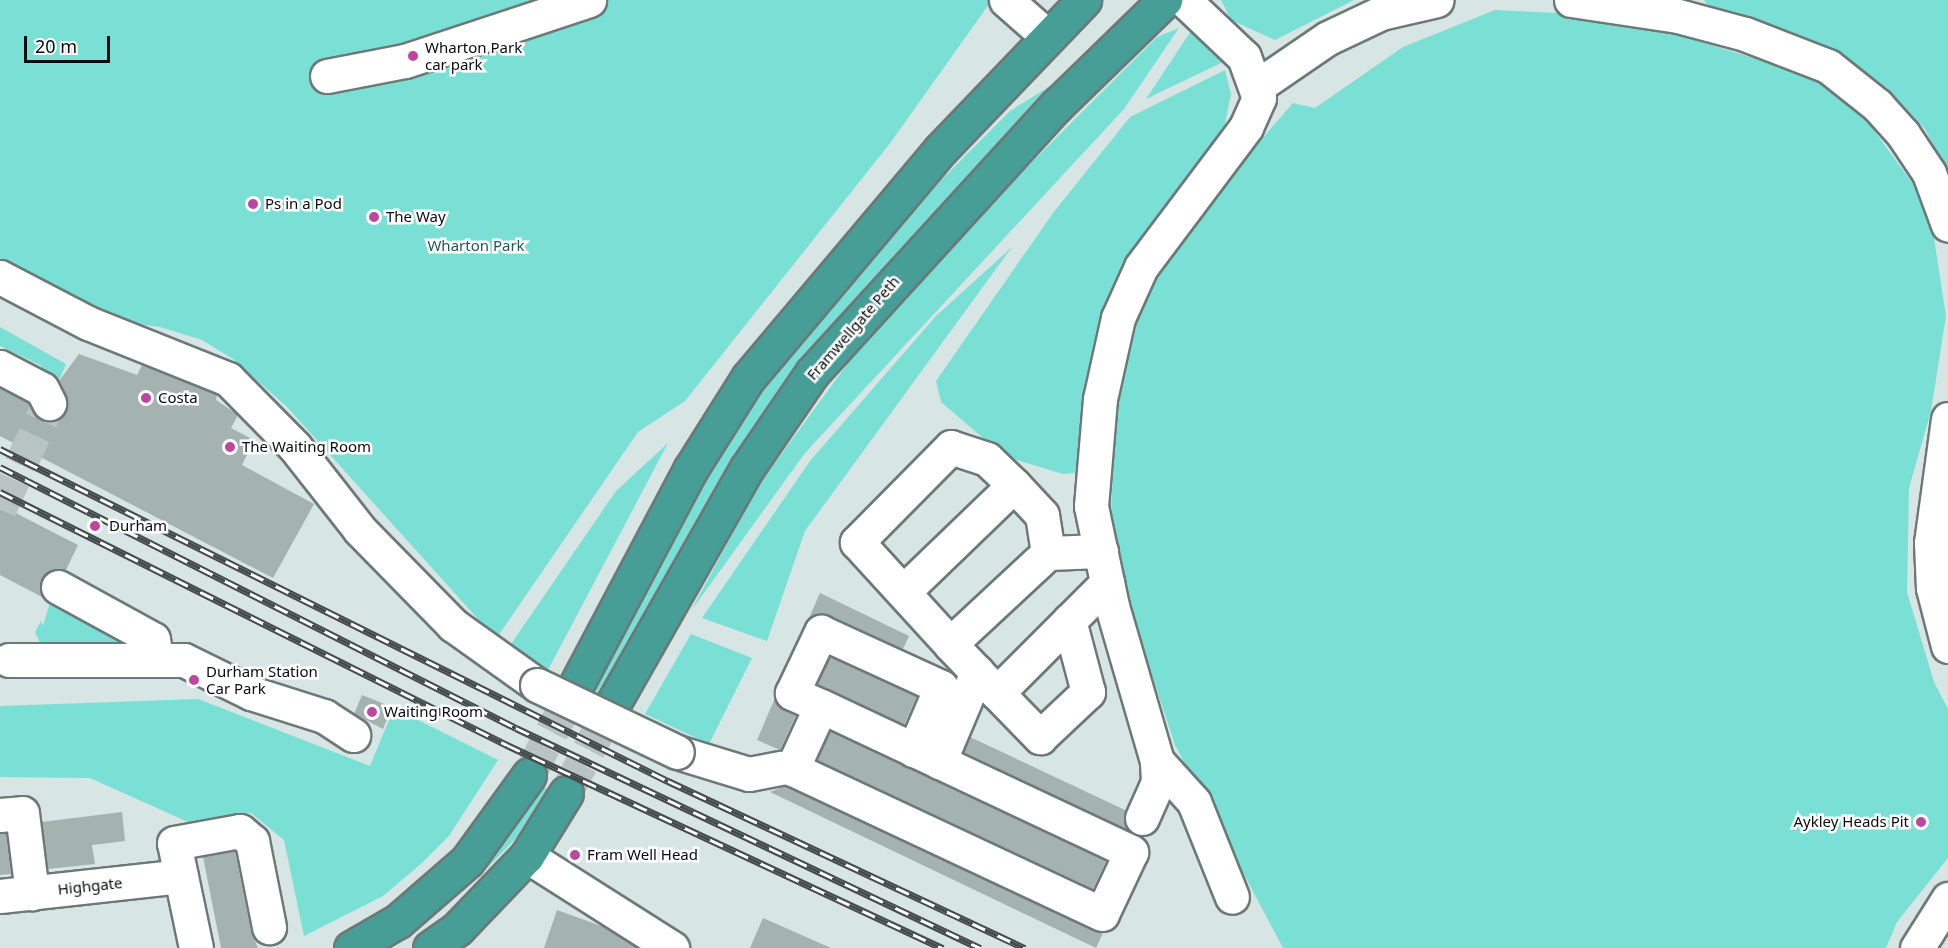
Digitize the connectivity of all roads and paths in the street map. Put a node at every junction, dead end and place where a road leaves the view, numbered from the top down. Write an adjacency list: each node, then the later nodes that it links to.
1 (589, 0): 9 (street)
2 (1006, 0): 8 (street)
3 (1084, 0): 8 (highway)
4 (1165, 0): 30 (highway, Framwellgate Peth)
5 (1184, 0): 10 (street)
6 (1437, 0): 10 (street)
7 (1590, 1): 11 (street)
8 (1048, 36): 28 (highway)
9 (327, 76)
10 (1258, 85): 17 (street)
11 (1948, 225)
12 (0, 277): 34 (street, bridge)
13 (0, 367): 14 (street)
14 (48, 403)
15 (1948, 419): 24 (street)
16 (1014, 485): 18 (street); 21 (street); 21 (street)
17 (1101, 551): 18 (street); 19 (street)
18 (1048, 552): 23 (street)
19 (1107, 583): 22 (street); 33 (street)
20 (58, 587): 26 (street)
21 (903, 592): 23 (street)
22 (1069, 621): 27 (street); 27 (street)
23 (950, 644): 27 (street)
24 (1948, 646)
25 (3, 657): 26 (street)
26 (156, 659): 31 (street)
27 (987, 682): 32 (street)
28 (573, 691)
29 (821, 706): 32 (street); 32 (street); 32 (street)
30 (610, 709)
31 (353, 735)
32 (927, 756)
33 (1157, 761): 38 (street); 43 (street)
34 (781, 768)
35 (530, 775): 48 (highway)
36 (566, 793): 39 (highway)
37 (1, 807): 41 (street)
38 (1142, 818)
39 (527, 856): 46 (street); 49 (highway)
40 (181, 876): 41 (street, Highgate); 45 (street); 47 (street)
41 (32, 893): 42 (street, Highgate)
42 (0, 896)
43 (1232, 897)
44 (1948, 899): 51 (street)
45 (269, 927)
46 (628, 935): 50 (street)
47 (195, 948)
48 (351, 948)
49 (430, 948)
50 (672, 948)
51 (1917, 948)

